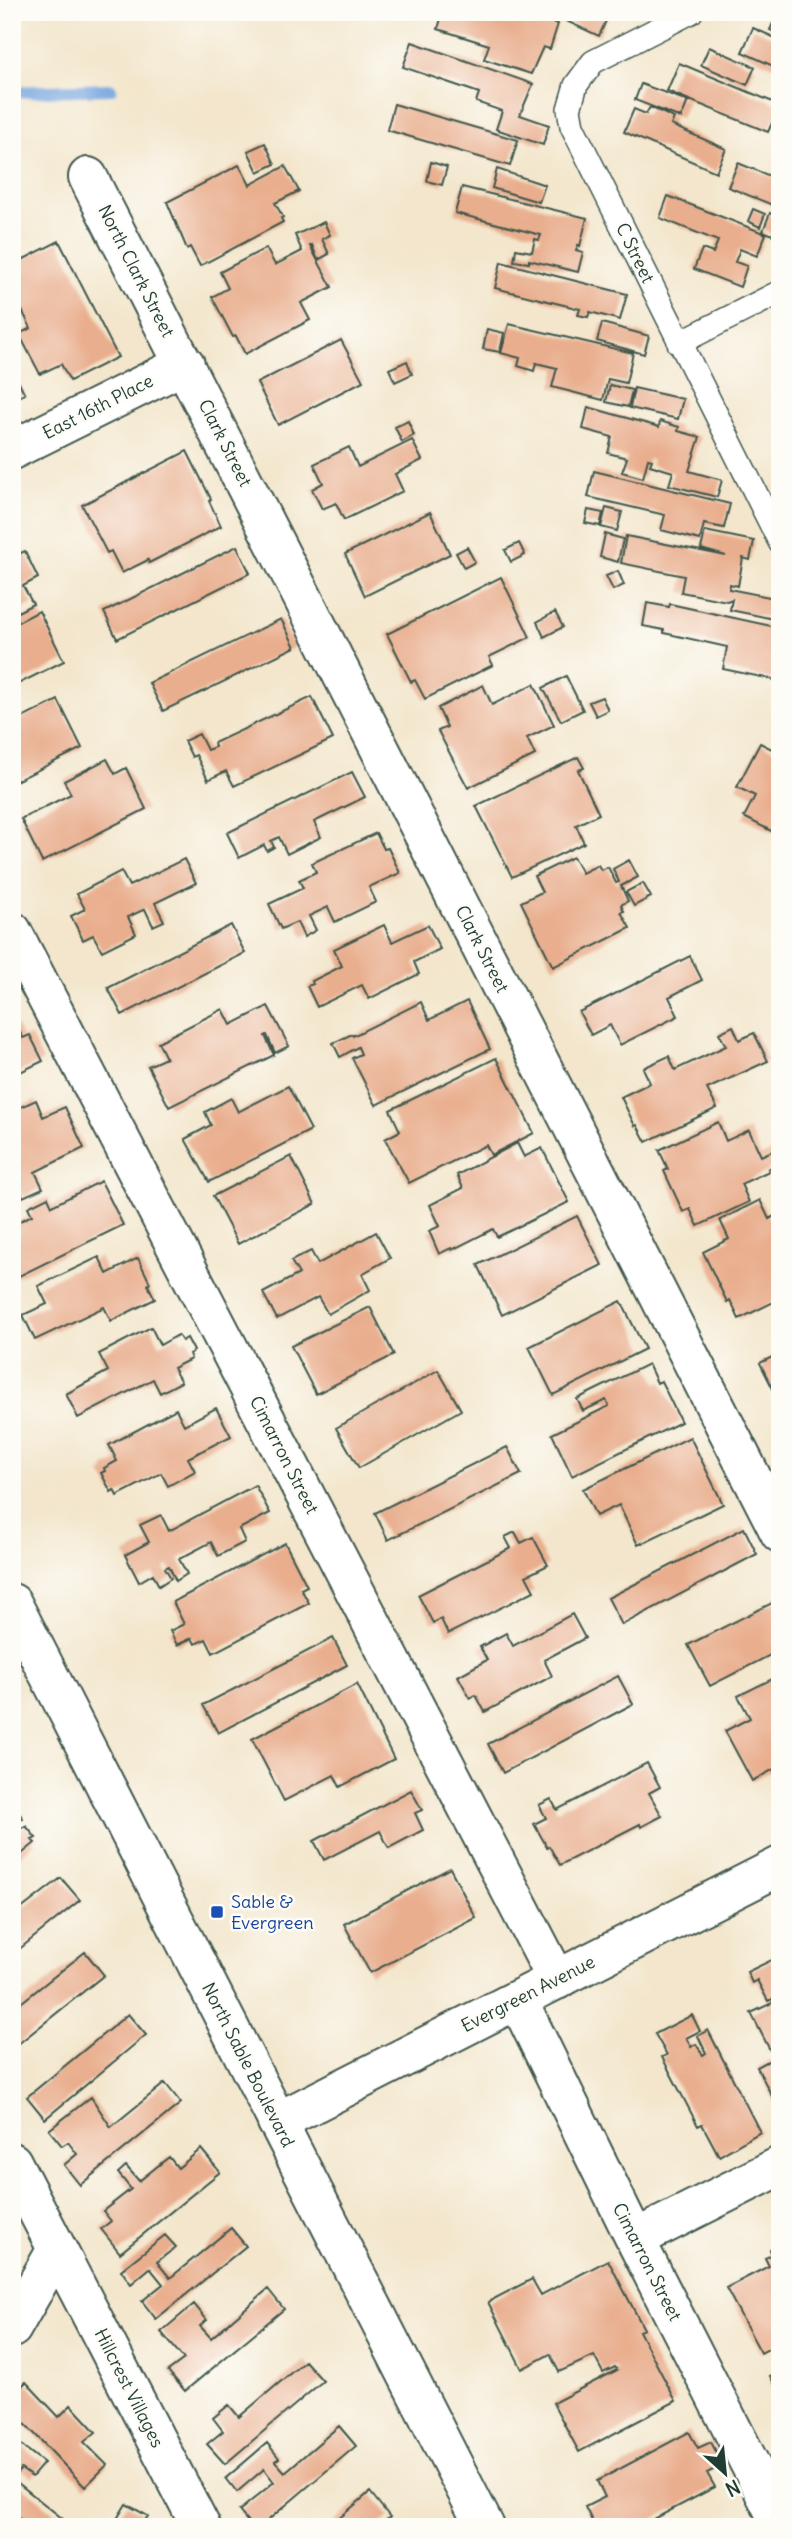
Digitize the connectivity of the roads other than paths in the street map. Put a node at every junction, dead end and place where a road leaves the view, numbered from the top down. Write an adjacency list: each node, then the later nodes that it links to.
1 (691, 12): 4 (lane, C Street)
2 (88, 177): 5 (street, North Clark Street)
3 (780, 292): 4 (lane)
4 (680, 343): 7 (lane, C Street)
5 (185, 365): 6 (street, East 16th Place); 9 (street, Clark Street)
6 (12, 450)
7 (780, 542)
8 (12, 931): 12 (street, Cimarron Street)
9 (780, 1533)
10 (12, 1603): 14 (street, North Sable Boulevard)
11 (780, 1866): 12 (street, Evergreen Avenue)
12 (557, 1980): 13 (street, Evergreen Avenue)
13 (518, 2000): 14 (street, Evergreen Avenue); 17 (street, Cimarron Street)
14 (277, 2122): 22 (street, North Sable Boulevard)
15 (12, 2162): 18 (street, Hillcrest Villages)
16 (780, 2166): 17 (street)
17 (635, 2239): 20 (street, Cimarron Street)
18 (57, 2249): 19 (street); 21 (street, Hillcrest Villages)
19 (12, 2328)
20 (780, 2523)
21 (201, 2527)
22 (485, 2527)

